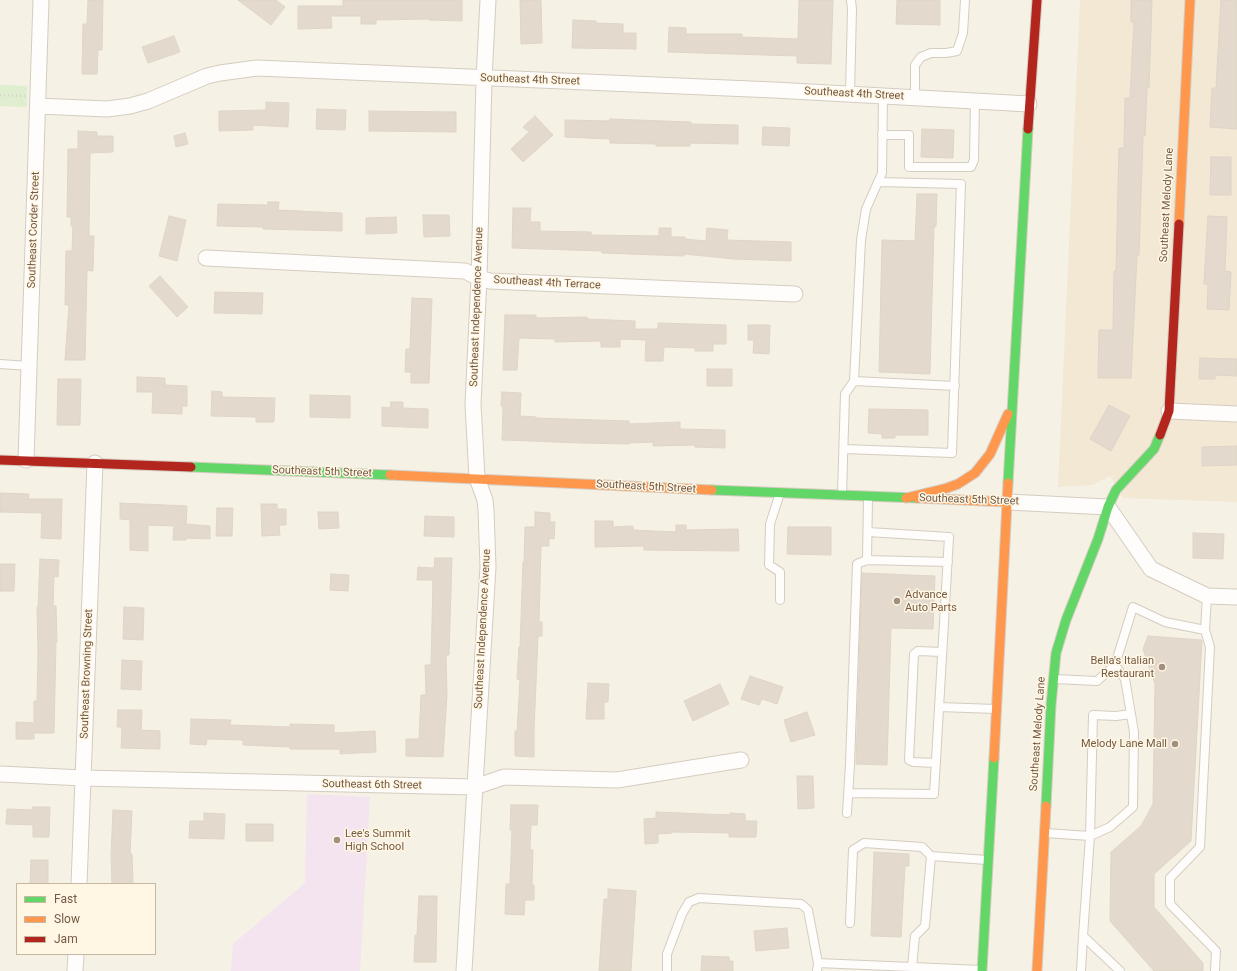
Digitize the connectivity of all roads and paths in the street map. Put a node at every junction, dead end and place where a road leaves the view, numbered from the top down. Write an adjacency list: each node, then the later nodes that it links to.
1 (41, 0): 12 (street, Southeast Corder Street)
2 (488, 0): 7 (street, Southeast Independence Avenue)
3 (851, 0): 8 (lane)
4 (965, 0): 11 (lane)
5 (1037, 0): 14 (street)
6 (1190, 0): 25 (street, Southeast Melody Lane)
7 (484, 79): 8 (street, Southeast 4th Street); 12 (street, Southeast 4th Street); 18 (street, Southeast Independence Avenue)
8 (850, 94): 10 (street, Southeast 4th Street)
9 (0, 95): 12 (path)
10 (883, 96): 11 (street, Southeast 4th Street); 15 (lane)
11 (915, 98): 13 (street, Southeast 4th Street)
12 (38, 101): 21 (street, Southeast Corder Street)
13 (975, 101): 14 (street, Southeast 4th Street); 15 (lane)
14 (1029, 104): 24 (street)
15 (882, 135): 16 (lane)
16 (878, 182): 22 (lane); 23 (lane)
17 (206, 258): 18 (street, Southeast 4th Terrace)
18 (479, 278): 19 (street, Southeast 4th Terrace); 31 (street, Southeast Independence Avenue)
19 (795, 294)
20 (0, 364): 21 (lane)
21 (29, 366): 29 (street, Southeast Corder Street)
22 (854, 382): 23 (lane); 27 (lane)
23 (955, 386): 27 (lane)
24 (1013, 402): 35 (street); 36 (street)
25 (1169, 411): 26 (street); 37 (street)
26 (1237, 414)
27 (844, 449): 33 (lane)
28 (0, 460): 29 (street, Southeast 5th Street)
29 (26, 460): 30 (street, Southeast 5th Street)
30 (95, 463): 31 (street, Southeast 5th Street); 54 (street, Southeast Browning Street)
31 (477, 478): 32 (street, Southeast 5th Street); 55 (street, Southeast Independence Avenue)
32 (780, 492): 33 (street, Southeast 5th Street); 43 (lane)
33 (842, 494): 34 (street, Southeast 5th Street)
34 (868, 496): 35 (street, Southeast 5th Street); 38 (lane)
35 (906, 498): 36 (street, Southeast 5th Street)
36 (1008, 502): 37 (street, Southeast 5th Street); 49 (street)
37 (1108, 507): 41 (street); 47 (street, Southeast Melody Lane)
38 (868, 532): 39 (lane); 40 (lane)
39 (867, 560): 40 (lane); 56 (lane)
40 (948, 562): 45 (lane)
41 (1207, 596): 42 (street); 44 (lane)
42 (1237, 597)
43 (780, 600)
44 (1205, 630): 46 (lane); 75 (lane)
45 (942, 652): 48 (lane); 52 (lane)
46 (1115, 665): 47 (lane); 50 (lane)
47 (1054, 679): 58 (street, Southeast Melody Lane)
48 (939, 707): 49 (lane); 52 (lane)
49 (996, 709): 61 (street)
50 (1131, 714): 59 (lane); 59 (lane)
51 (742, 760): 55 (street, Southeast 6th Street)
52 (936, 763): 56 (lane)
53 (0, 774): 54 (street, Southeast 6th Street)
54 (83, 778): 55 (street, Southeast 6th Street); 62 (street, Southeast Browning Street)
55 (474, 787): 69 (street, Southeast Independence Avenue)
56 (849, 792): 57 (lane)
57 (848, 813)
58 (1044, 833): 59 (lane); 72 (street, Southeast Melody Lane)
59 (1090, 836): 64 (lane)
60 (931, 856): 61 (lane); 63 (lane); 67 (lane)
61 (988, 860): 71 (street)
62 (79, 883)
63 (850, 923)
64 (1083, 936): 73 (lane); 74 (lane)
65 (76, 955): 68 (street)
66 (818, 967): 67 (lane); 70 (lane)
67 (912, 969): 71 (lane)
68 (75, 971)
69 (464, 971)
70 (667, 971)
71 (982, 971)
72 (1037, 971)
73 (1081, 971)
74 (1120, 971)
75 (1215, 971)

